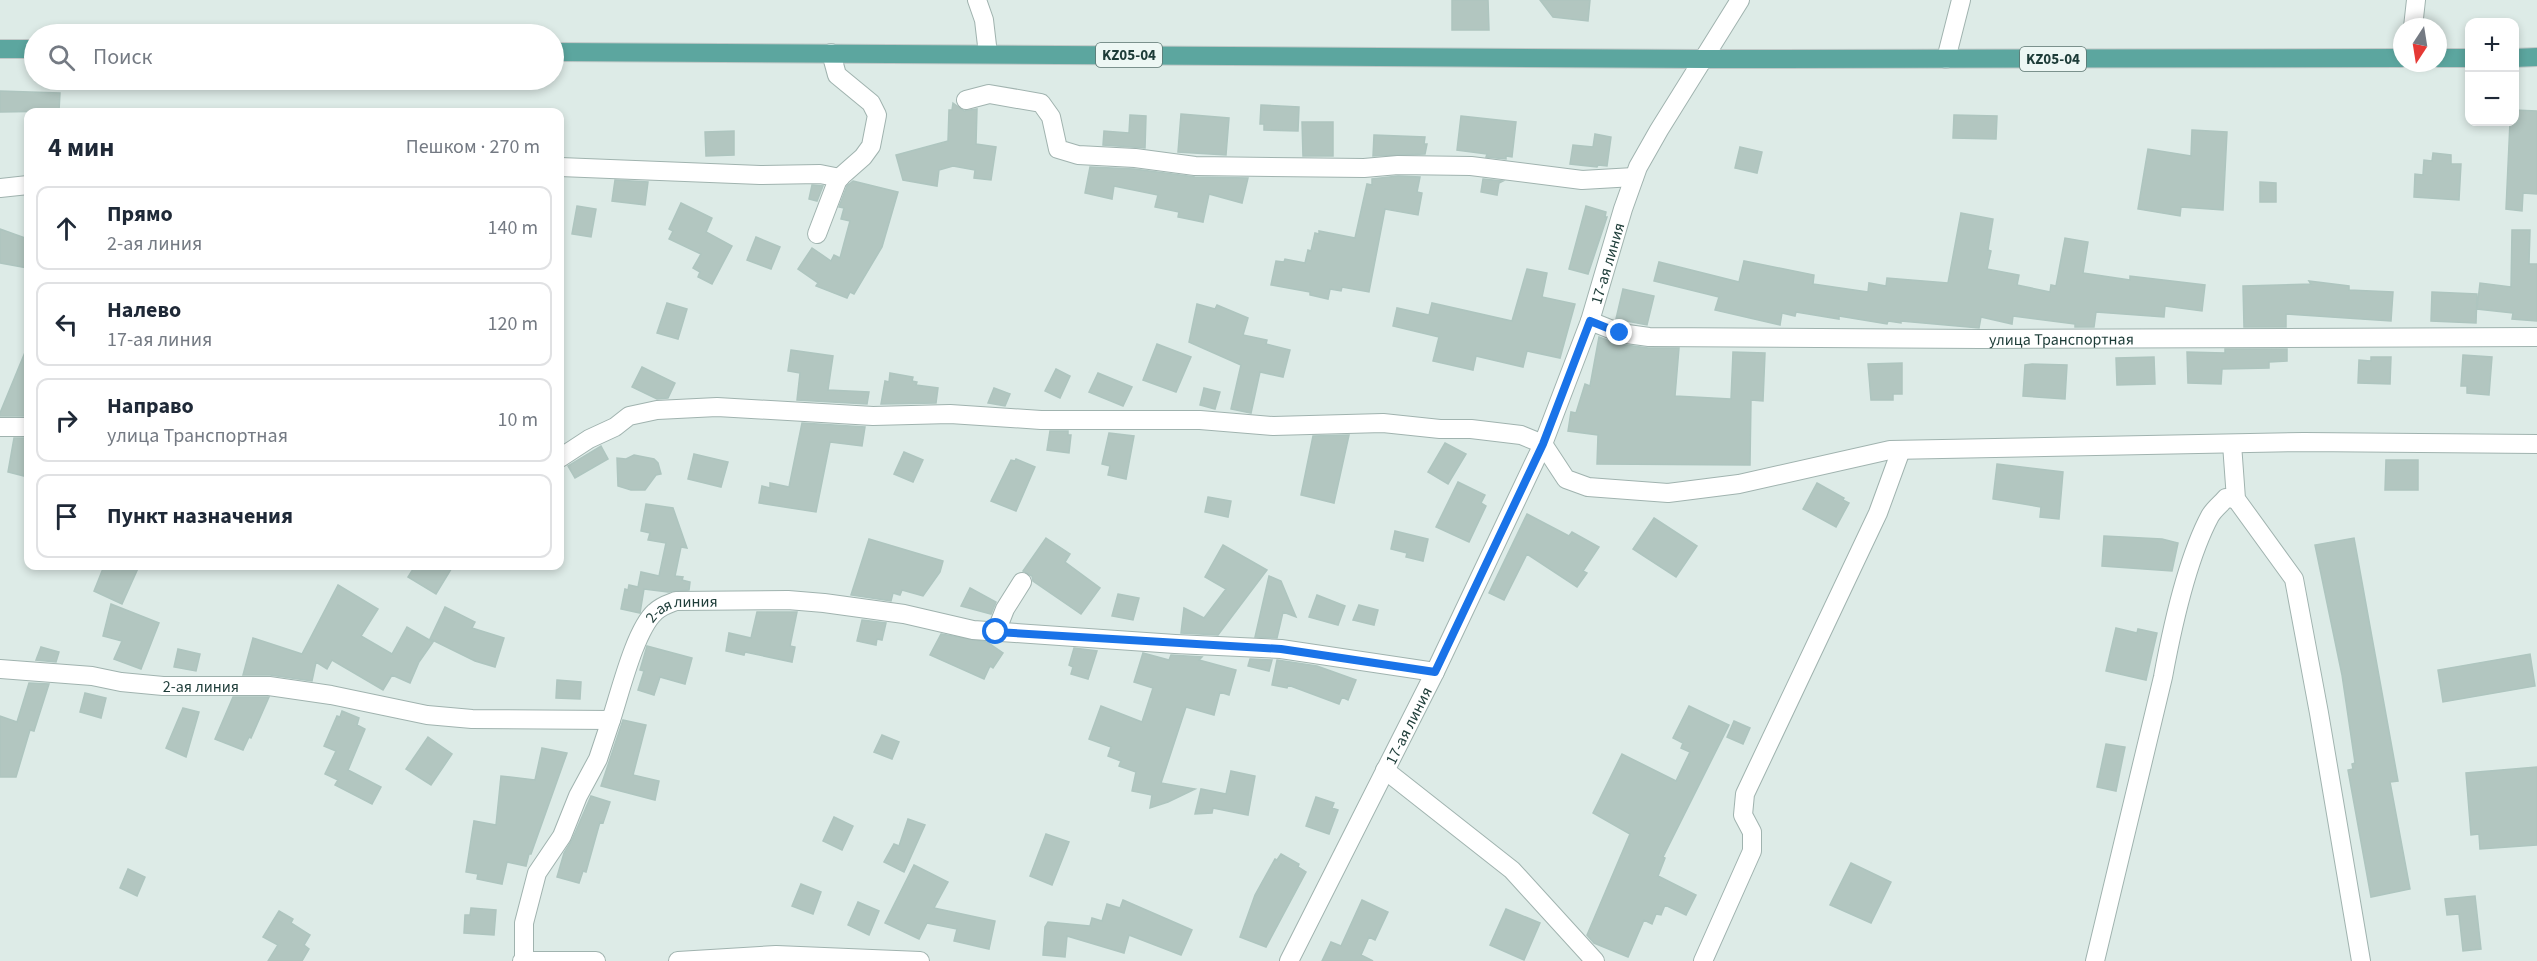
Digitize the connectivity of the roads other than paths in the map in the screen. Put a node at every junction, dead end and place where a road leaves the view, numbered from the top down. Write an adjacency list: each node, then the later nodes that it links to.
1 (977, 0): 10 (street)
2 (1740, 0): 16 (street, 17-ая линия)
3 (1961, 0): 17 (street)
4 (2416, 0): 5 (street)
5 (2414, 18)
6 (0, 49): 7 (main road)
7 (24, 49)
8 (564, 52): 9 (main road, KZ05-04)
9 (831, 53): 10 (main road, KZ05-04); 20 (street)
10 (987, 54): 16 (main road, KZ05-04)
11 (2519, 57): 12 (main road)
12 (2537, 57)
13 (2393, 58): 17 (main road, KZ05-04)
14 (2447, 58): 15 (main road)
15 (2465, 58)
16 (1704, 59): 17 (main road, KZ05-04); 21 (street, 17-ая линия)
17 (1946, 59)
18 (966, 100): 21 (street)
19 (564, 167): 20 (street)
20 (840, 177): 24 (street)
21 (1634, 177): 25 (street, 17-ая линия)
22 (24, 185): 23 (street)
23 (0, 188)
24 (817, 234)
25 (1590, 321): 26 (street, улица Транспортная); 29 (street, 17-ая линия)
26 (2537, 337)
27 (0, 427): 28 (street)
28 (24, 427)
29 (1543, 444): 32 (street); 33 (street); 38 (street, 17-ая линия)
30 (2232, 444): 31 (street); 32 (street); 34 (street)
31 (2537, 444)
32 (1901, 450): 47 (street)
33 (564, 455)
34 (2236, 499): 48 (street); 49 (street)
35 (1022, 582): 36 (street)
36 (996, 632): 38 (street, 2-ая линия); 39 (street, 2-ая линия)
37 (0, 669): 39 (street, 2-ая линия)
38 (1435, 672): 40 (street, 17-ая линия)
39 (611, 720): 41 (street)
40 (1385, 770): 45 (street, 17-ая линия); 46 (street)
41 (523, 961): 42 (street)
42 (596, 961)
43 (678, 961): 44 (street)
44 (920, 961)
45 (1289, 961)
46 (1595, 961)
47 (1703, 961)
48 (2095, 961)
49 (2361, 961)

